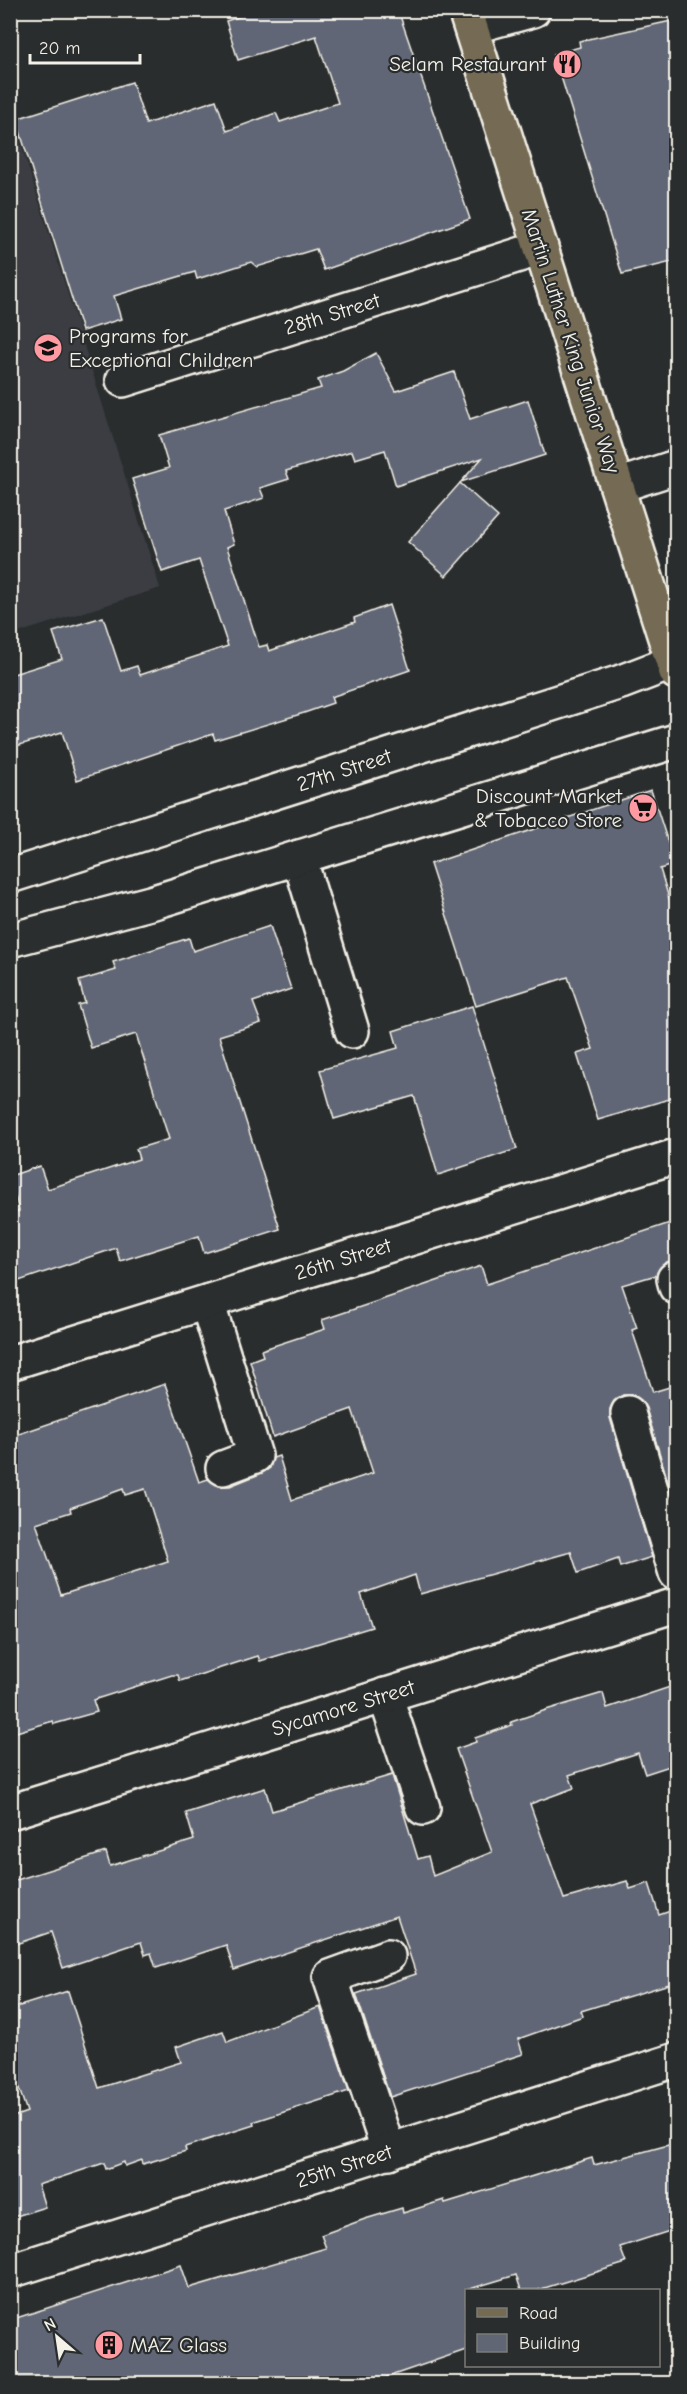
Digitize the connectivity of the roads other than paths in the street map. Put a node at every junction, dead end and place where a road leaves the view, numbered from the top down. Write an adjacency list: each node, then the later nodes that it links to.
1 (533, 10): 2 (street)
2 (468, 19): 3 (main road, Martin Luther King Junior Way)
3 (541, 248): 4 (street, 28th Street); 6 (main road, Martin Luther King Junior Way)
4 (123, 380)
5 (676, 467): 6 (street)
6 (617, 486): 7 (main road, Martin Luther King Junior Way)
7 (675, 665): 10 (street, 27th Street)
8 (676, 741): 9 (street)
9 (300, 857): 11 (street); 12 (street)
10 (10, 876)
11 (10, 940)
12 (352, 1031)
13 (676, 1156): 16 (street, 26th Street)
14 (676, 1278): 15 (street)
15 (676, 1287)
16 (207, 1302): 17 (street, 26th Street); 19 (street)
17 (10, 1363)
18 (628, 1413): 20 (street)
19 (223, 1468)
20 (676, 1573)
21 (676, 1605): 22 (street, Sycamore Street)
22 (385, 1695): 23 (street); 24 (street, Sycamore Street)
23 (423, 1808)
24 (10, 1812)
25 (388, 1956): 27 (street)
26 (676, 2060): 27 (street, 25th Street)
27 (388, 2151): 28 (street, 25th Street)
28 (10, 2271)

